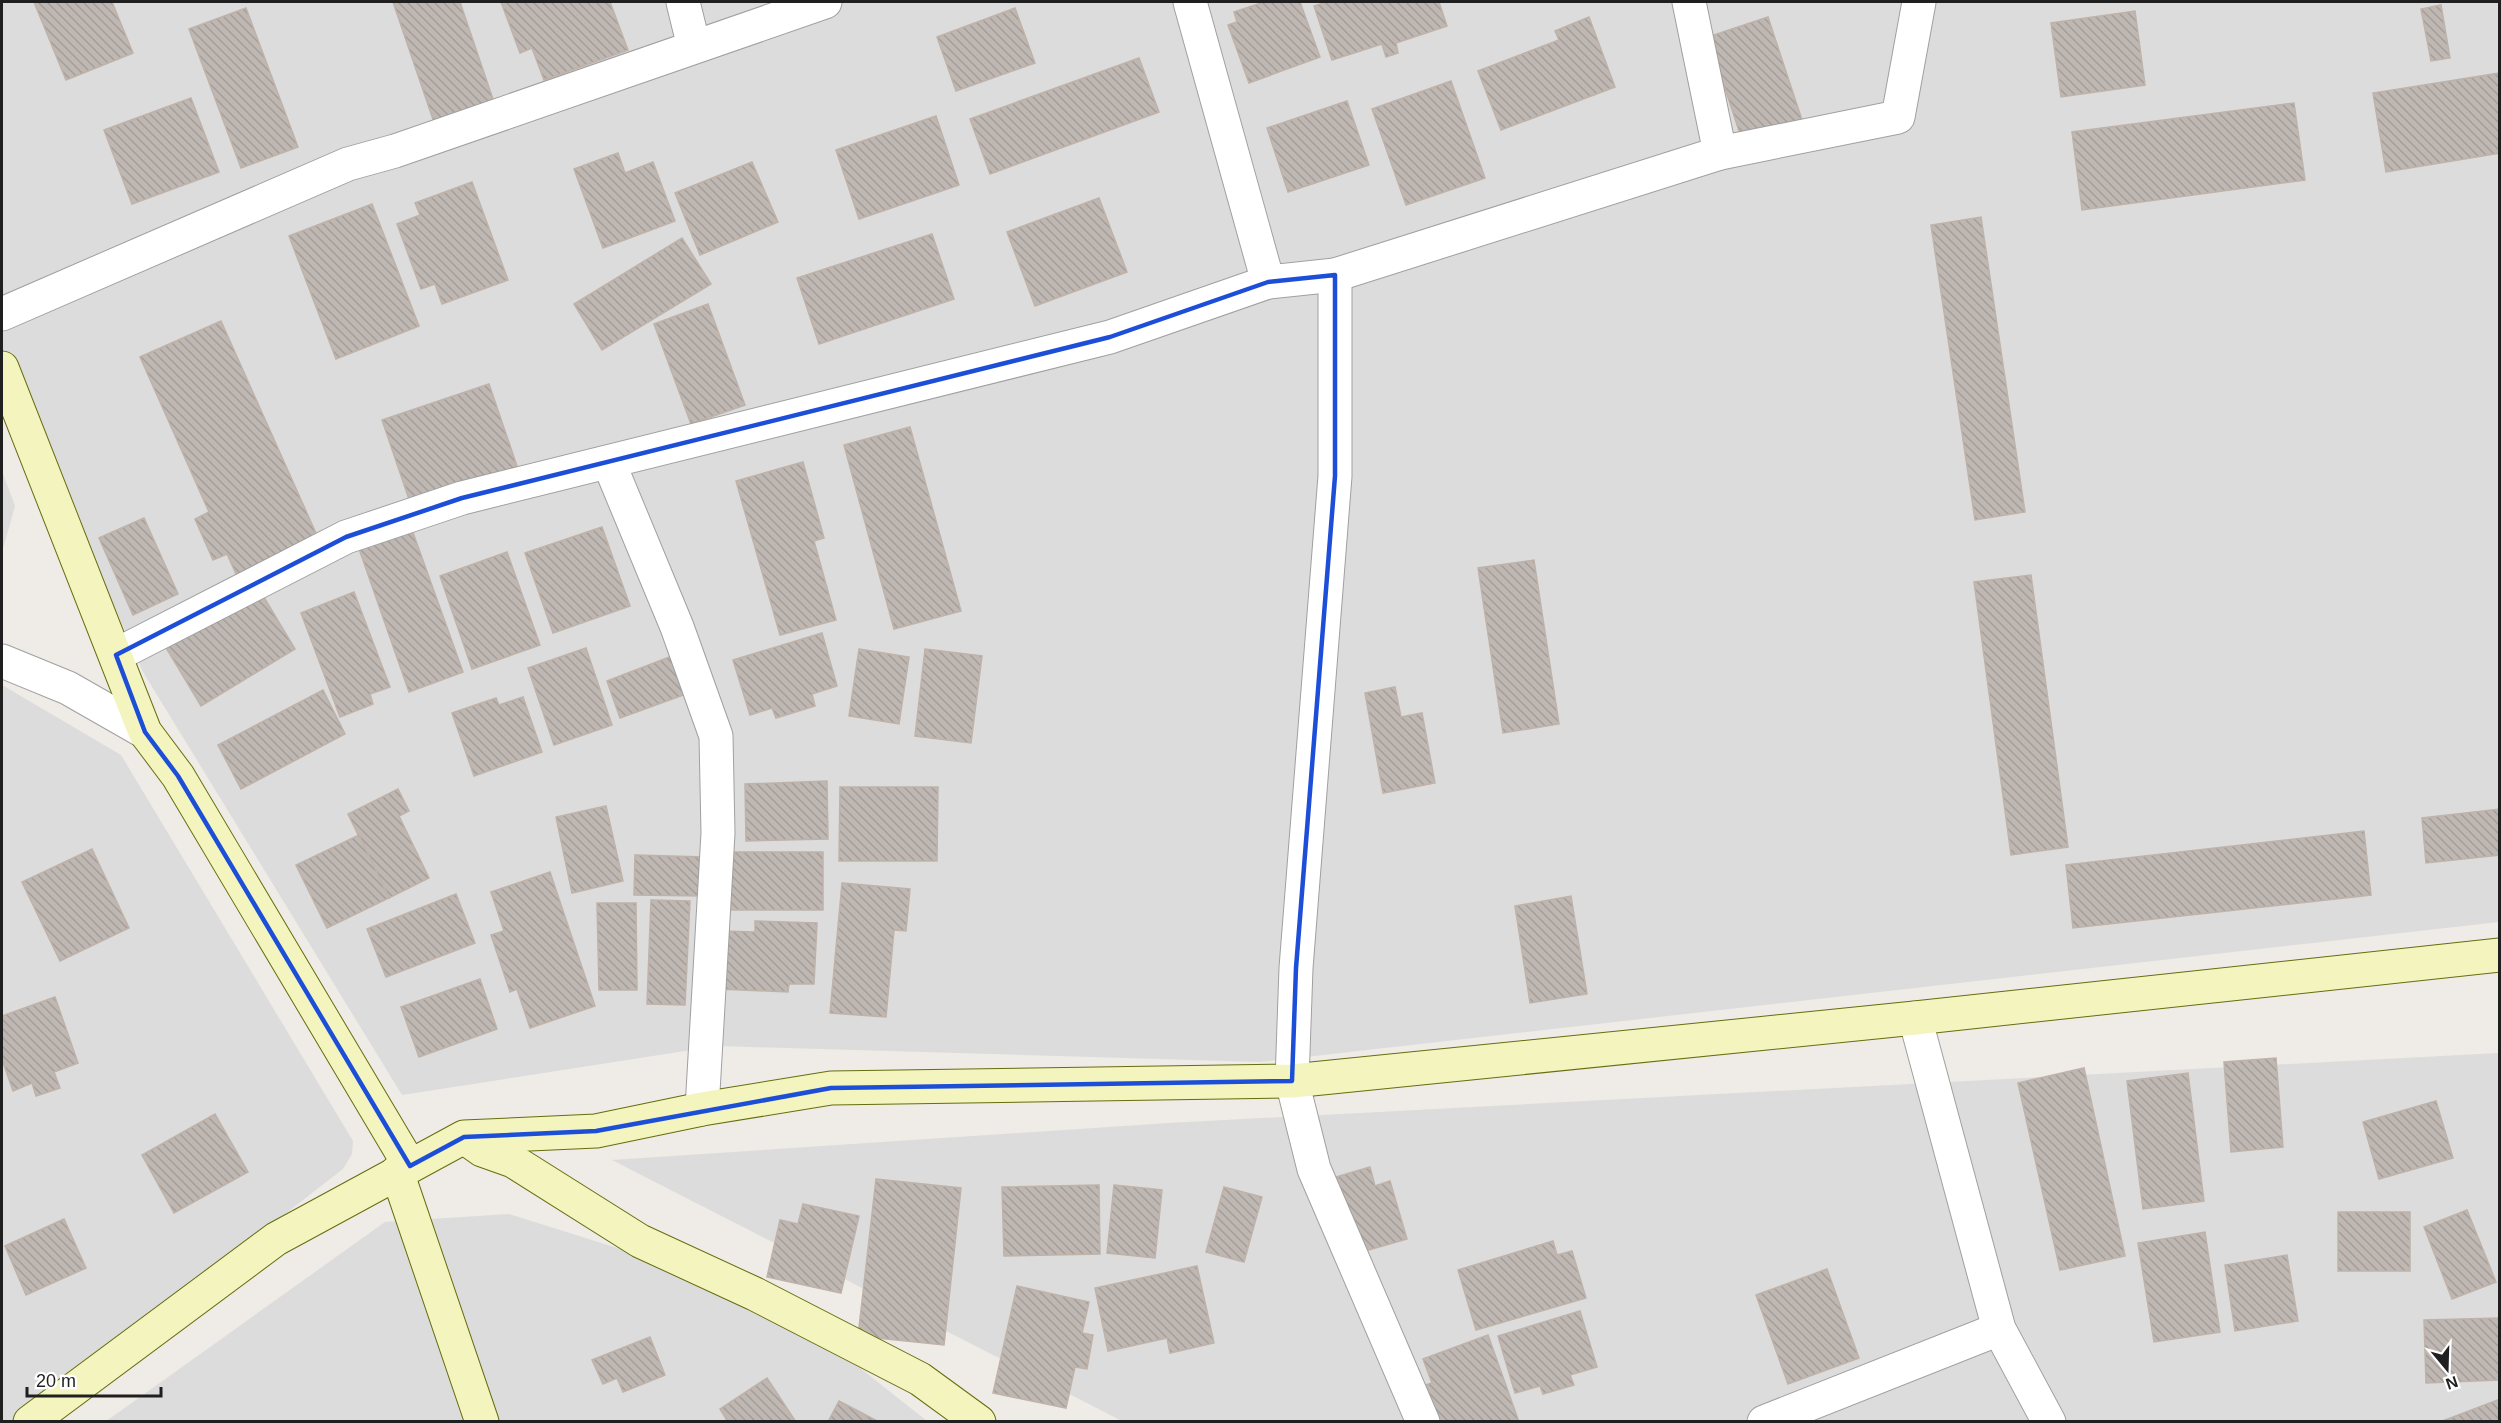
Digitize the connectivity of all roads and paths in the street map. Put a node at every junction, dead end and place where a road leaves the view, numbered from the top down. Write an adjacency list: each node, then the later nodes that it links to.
1 (683, 2): 6 (street)
2 (825, 2): 6 (street)
3 (1190, 2): 9 (street)
4 (1689, 2): 7 (street)
5 (1919, 2): 7 (street)
6 (694, 47): 10 (street)
7 (1719, 153): 8 (street)
8 (1335, 275): 9 (street); 18 (street)
9 (1268, 282): 12 (street)
10 (2, 314)
11 (2, 368): 13 (street)
12 (609, 463): 13 (street); 19 (street)
13 (116, 655): 15 (street)
14 (2, 661): 15 (street)
15 (145, 732): 21 (street)
16 (2499, 955): 17 (street)
17 (1915, 1018): 18 (street); 22 (street)
18 (1292, 1081): 19 (street); 26 (street)
19 (702, 1109): 20 (street)
20 (464, 1137): 21 (street); 25 (street)
21 (404, 1169): 23 (street); 24 (street)
22 (1999, 1329): 27 (street); 28 (street)
23 (30, 1422)
24 (482, 1422)
25 (979, 1422)
26 (1423, 1422)
27 (1764, 1422)
28 (2049, 1422)

